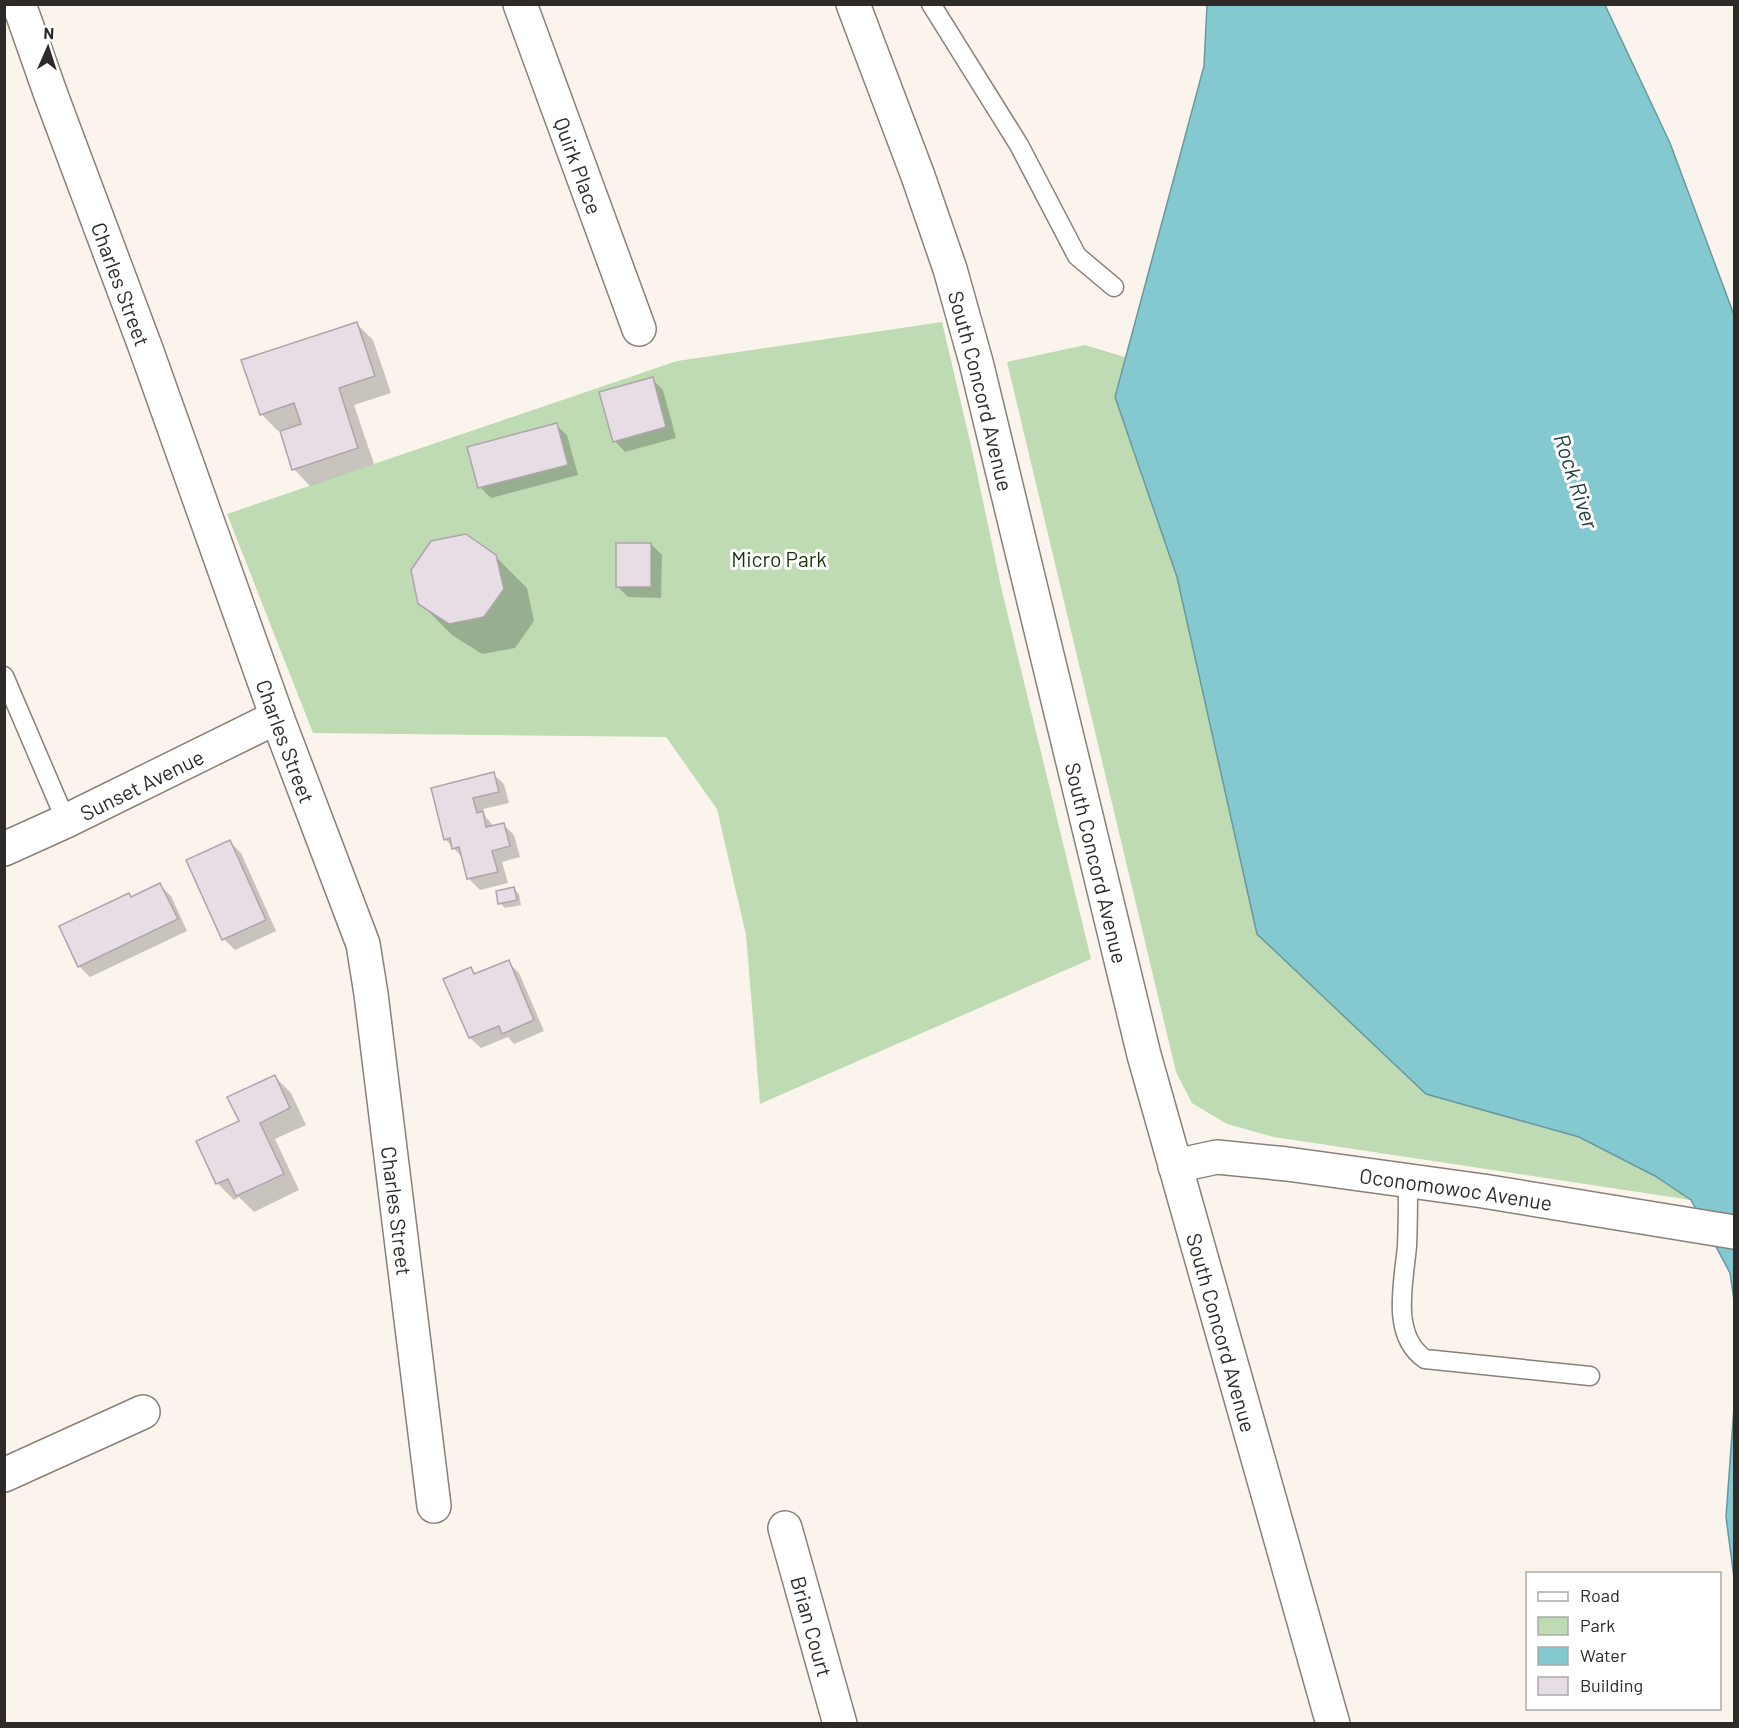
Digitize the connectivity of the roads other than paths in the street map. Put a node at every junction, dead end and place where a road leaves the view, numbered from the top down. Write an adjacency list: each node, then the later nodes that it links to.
1 (19, 4): 8 (street, Charles Street)
2 (520, 4): 6 (street, Quirk Place)
3 (852, 4): 11 (street, South Concord Avenue)
4 (931, 4): 5 (lane)
5 (1114, 287)
6 (639, 329)
7 (4, 676): 9 (lane)
8 (278, 717): 9 (street, Sunset Avenue); 17 (street, Charles Street)
9 (66, 821): 10 (street, Sunset Avenue)
10 (4, 849)
11 (1175, 1166): 12 (street, Oconomowoc Avenue); 20 (street, South Concord Avenue)
12 (1408, 1181): 13 (street, Oconomowoc Avenue); 14 (lane)
13 (1734, 1232)
14 (1590, 1376)
15 (143, 1412): 16 (street)
16 (4, 1475)
17 (434, 1506)
18 (785, 1528): 19 (street, Brian Court)
19 (840, 1724)
20 (1334, 1724)

